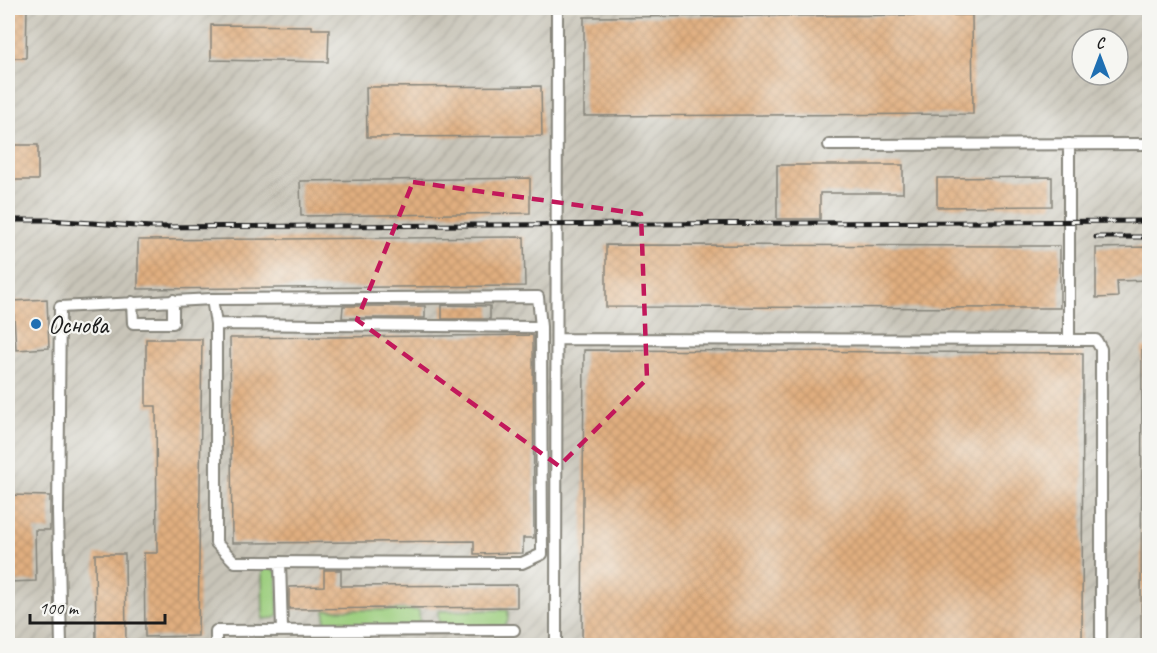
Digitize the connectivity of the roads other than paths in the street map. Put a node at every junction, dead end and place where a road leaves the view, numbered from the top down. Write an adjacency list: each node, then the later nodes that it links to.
1 (557, 8): 10 (lane)
2 (1069, 144): 3 (lane); 4 (lane); 11 (lane)
3 (1149, 144)
4 (829, 145)
5 (212, 299): 6 (lane); 8 (lane); 9 (lane)
6 (173, 300): 7 (lane); 7 (lane)
7 (132, 302): 15 (lane)
8 (216, 324): 9 (lane); 12 (lane)
9 (541, 327): 12 (lane)
10 (556, 339): 11 (lane); 17 (lane)
11 (1069, 340): 18 (lane)
12 (280, 562): 13 (lane)
13 (282, 630): 14 (lane); 16 (lane)
14 (513, 630)
15 (61, 645)
16 (216, 645)
17 (556, 645)
18 (1101, 645)

